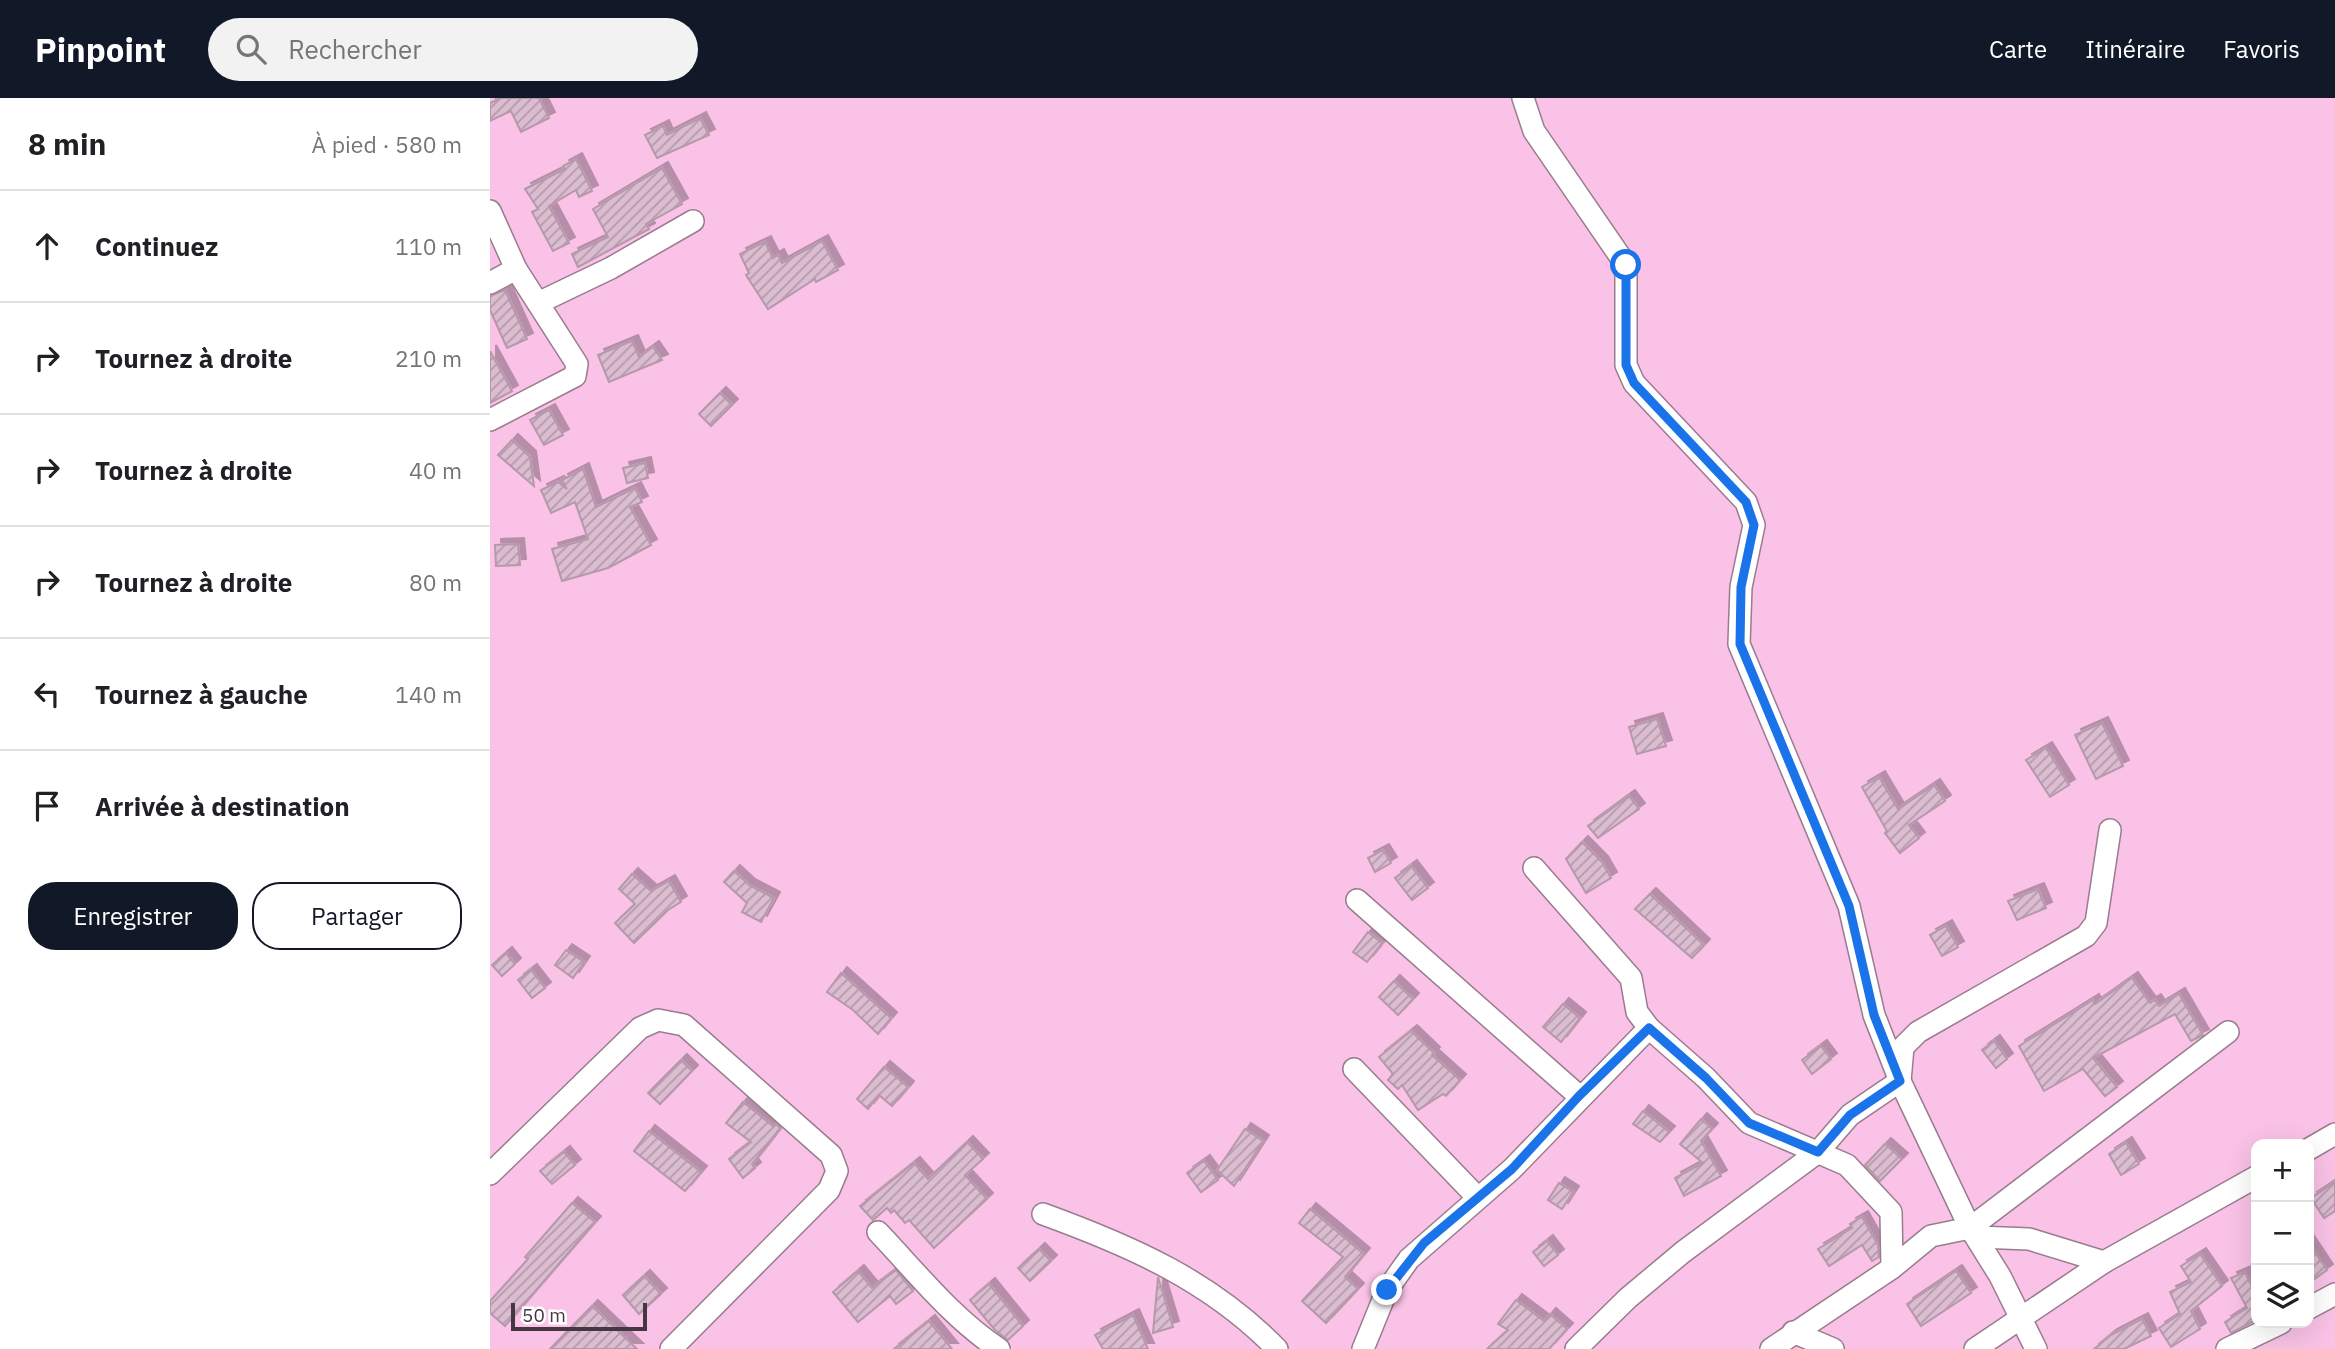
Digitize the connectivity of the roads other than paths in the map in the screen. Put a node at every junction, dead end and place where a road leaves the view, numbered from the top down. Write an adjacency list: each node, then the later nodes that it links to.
1 (1523, 98): 14 (street)
2 (490, 211): 4 (street)
3 (693, 221): 6 (street)
4 (516, 270): 5 (street); 6 (street)
5 (490, 283)
6 (538, 303): 7 (street)
7 (490, 420)
8 (2110, 830): 14 (street)
9 (1534, 868): 11 (street)
10 (1357, 900): 15 (street)
11 (1649, 1028): 15 (street); 18 (street)
12 (2228, 1032): 24 (street)
13 (1354, 1069): 21 (street)
14 (1900, 1081): 18 (street); 24 (street)
15 (1579, 1096): 21 (street)
16 (2335, 1134): 17 (street)
17 (2314, 1146)
18 (1818, 1152): 26 (street); 36 (street)
19 (490, 1174): 32 (street)
20 (2251, 1180): 25 (street)
21 (1477, 1197): 35 (street)
22 (1043, 1214): 34 (street)
23 (878, 1232): 33 (street)
24 (1974, 1233): 25 (street); 26 (street); 29 (street)
25 (2104, 1262): 29 (street)
26 (1892, 1268): 31 (street)
27 (2335, 1294): 28 (street)
28 (2314, 1305)
29 (2022, 1316): 39 (street); 40 (street)
30 (2271, 1328): 41 (street)
31 (1793, 1332): 37 (street); 38 (street)
32 (671, 1349)
33 (999, 1349)
34 (1277, 1349)
35 (1363, 1349)
36 (1576, 1349)
37 (1772, 1349)
38 (1833, 1349)
39 (1975, 1349)
40 (2036, 1349)
41 (2227, 1349)

